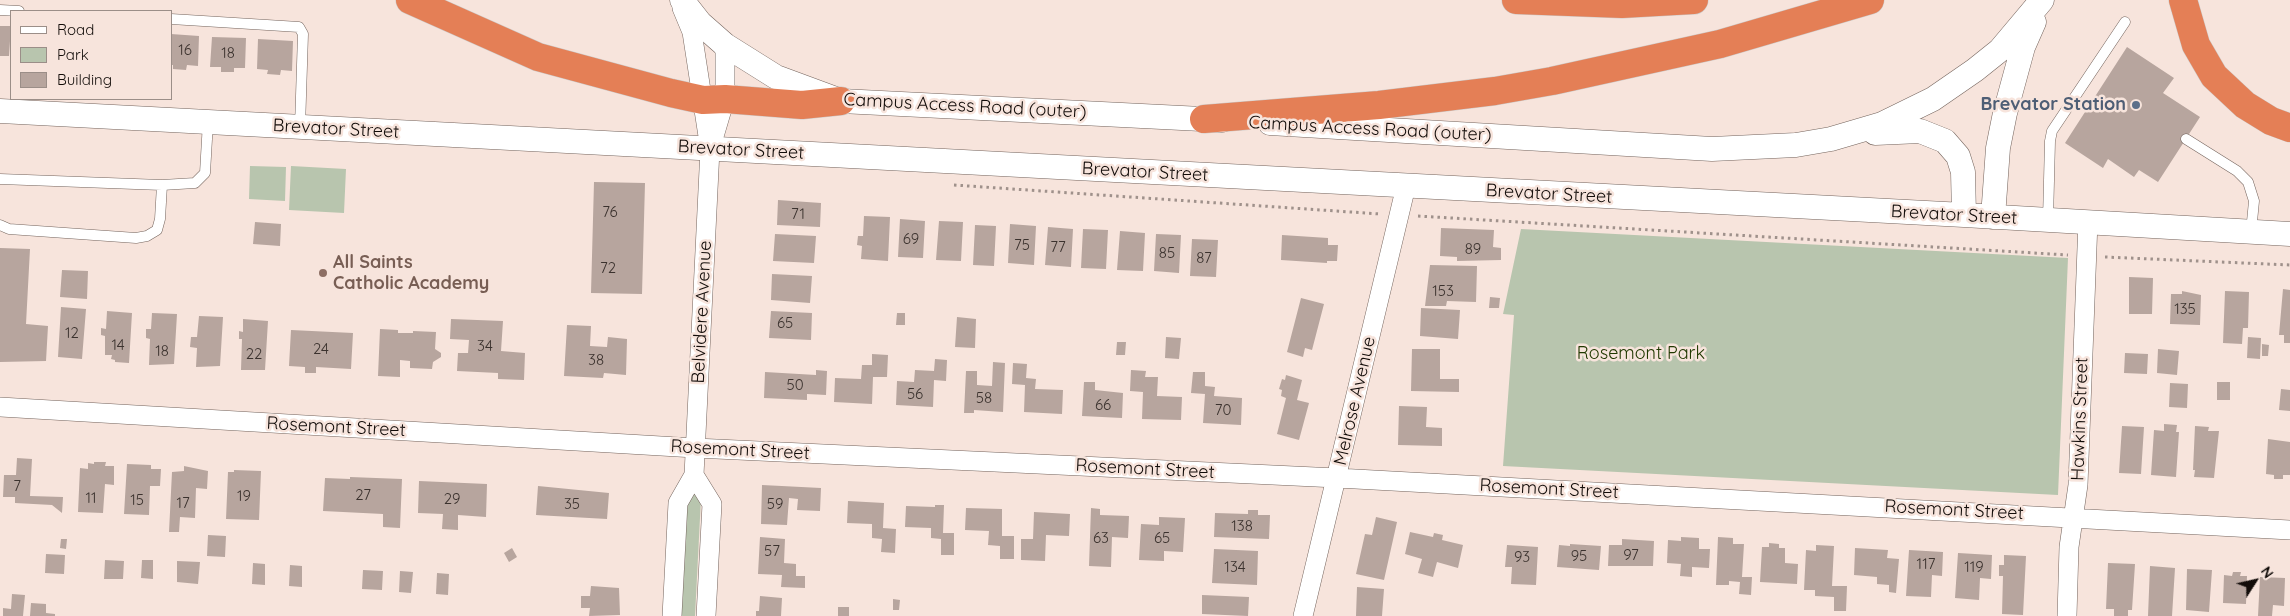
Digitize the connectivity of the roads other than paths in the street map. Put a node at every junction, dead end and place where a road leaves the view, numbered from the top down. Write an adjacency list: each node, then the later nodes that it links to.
1 (410, 0): 11 (highway)
2 (680, 0): 10 (street, Campus Access Road (outer)); 11 (street, Belvidere Avenue)
3 (1516, 0): 4 (highway)
4 (1694, 0)
5 (1870, 0): 14 (highway)
6 (2044, 0): 18 (street, Campus Access Road (outer)); 25 (street)
7 (2183, 0): 17 (highway)
8 (172, 19): 16 (lane)
9 (2124, 22): 26 (lane)
10 (725, 45): 11 (street, Belvidere Avenue); 12 (street, Campus Access Road (outer))
11 (714, 100): 12 (highway); 20 (street, Belvidere Avenue)
12 (841, 102): 14 (street, Campus Access Road (outer))
13 (0, 111): 15 (street, Brevator Street)
14 (1204, 119): 18 (street, Campus Access Road (outer))
15 (208, 122): 16 (street, Brevator Street); 22 (lane)
16 (300, 127): 20 (street, Brevator Street)
17 (2290, 128)
18 (1844, 135): 24 (street)
19 (2186, 139): 29 (lane)
20 (710, 149): 23 (street, Brevator Street); 32 (street, Belvidere Avenue)
21 (0, 179): 22 (lane)
22 (162, 186): 28 (lane)
23 (1406, 186): 24 (street, Brevator Street); 34 (street, Melrose Avenue)
24 (1964, 214): 25 (street, Brevator Street)
25 (1994, 217): 26 (street, Brevator Street)
26 (2048, 220): 27 (street, Brevator Street)
27 (2088, 221): 29 (street, Brevator Street); 35 (street, Hawkins Street)
28 (0, 225)
29 (2251, 232): 30 (street, Brevator Street)
30 (2290, 234)
31 (0, 407): 32 (street, Rosemont Street)
32 (695, 448): 33 (street, Belvidere Avenue); 34 (street, Rosemont Street)
33 (694, 475): 37 (street, Belvidere Avenue); 38 (street)
34 (1338, 478): 35 (street, Rosemont Street); 39 (street, Melrose Avenue)
35 (2074, 517): 36 (street, Rosemont Street); 40 (street, Hawkins Street)
36 (2290, 530)
37 (672, 616)
38 (706, 616)
39 (1303, 616)
40 (2067, 616)

